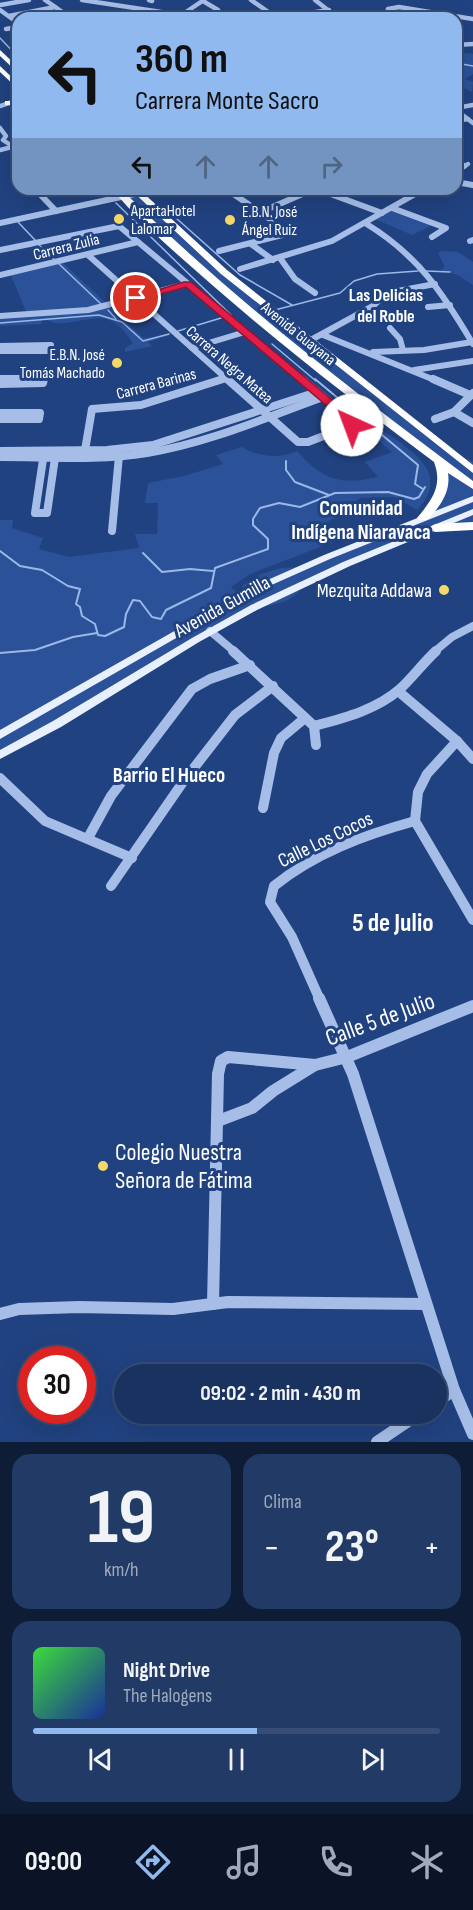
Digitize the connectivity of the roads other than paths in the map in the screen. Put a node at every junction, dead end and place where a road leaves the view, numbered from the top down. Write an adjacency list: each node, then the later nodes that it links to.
1 (26, 0): 7 (street)
2 (45, 0): 8 (street)
3 (83, 0): 13 (street)
4 (203, 0): 14 (street); 15 (street)
5 (251, 0): 16 (street)
6 (315, 0): 10 (street)
7 (0, 5)
8 (55, 7): 11 (street); 12 (street)
9 (0, 10): 22 (street)
10 (328, 10): 17 (street); 18 (street)
11 (29, 12)
12 (62, 12)
13 (151, 12)
14 (186, 12)
15 (220, 12)
16 (268, 12)
17 (315, 12)
18 (330, 12)
19 (391, 12): 20 (street)
20 (427, 12)
21 (12, 15): 22 (street)
22 (9, 16): 23 (street)
23 (12, 19)
24 (12, 27): 25 (street)
25 (6, 29)
26 (0, 52): 27 (highway)
27 (12, 65)
28 (0, 68): 29 (highway)
29 (12, 81)
30 (4, 103): 31 (street)
31 (0, 106)
32 (0, 128): 33 (street)
33 (12, 147): 34 (street)
34 (0, 150)
35 (468, 164): 36 (street)
36 (462, 168)
37 (41, 195): 45 (street)
38 (119, 195): 45 (street); 96 (highway, Avenida Guayana)
39 (147, 195): 69 (highway, Avenida Guayana)
40 (235, 195): 46 (street)
41 (301, 195): 46 (street)
42 (332, 195): 47 (street)
43 (414, 195): 44 (street)
44 (392, 208): 47 (street); 50 (street)
45 (55, 210): 48 (street)
46 (261, 212): 52 (street)
47 (382, 213): 49 (street)
48 (0, 222)
49 (365, 223): 56 (street); 60 (street)
50 (432, 237)
51 (138, 242): 53 (street); 55 (street, Carrera Zulia); 59 (street)
52 (251, 244): 54 (street); 56 (street)
53 (0, 250)
54 (219, 251)
55 (88, 255): 58 (street, Carrera Zulia); 62 (street, Carrera Negra Matea)
56 (276, 259): 57 (street); 61 (street)
57 (240, 269)
58 (0, 275)
59 (188, 284): 62 (street); 67 (street)
60 (435, 284): 63 (street); 68 (street)
61 (315, 293)
62 (136, 298): 65 (street); 72 (street, Carrera Negra Matea)
63 (450, 306): 64 (street); 70 (street)
64 (428, 307)
65 (0, 316)
66 (390, 328): 73 (street)
67 (245, 332): 72 (street); 82 (street)
68 (322, 335): 69 (street); 75 (street)
69 (309, 341): 93 (highway, Avenida Guayana)
70 (472, 343): 73 (street)
71 (0, 346): 74 (street)
72 (192, 348): 79 (street, Carrera Negra Matea)
73 (403, 350): 75 (street)
74 (0, 351)
75 (370, 353): 77 (street)
76 (473, 361): 77 (street)
77 (414, 370): 81 (street)
78 (0, 378): 80 (street)
79 (226, 378): 85 (street, Carrera Negra Matea); 92 (street, Carrera Barinas)
80 (0, 384)
81 (471, 394): 83 (street)
82 (320, 395): 85 (street); 85 (street, Carrera Negra Matea)
83 (454, 412): 87 (street); 88 (street)
84 (0, 413): 86 (street)
85 (266, 413): 92 (street); 94 (street)
86 (0, 419)
87 (435, 419)
88 (473, 423)
89 (0, 451): 90 (street)
90 (44, 454): 91 (street); 91 (street); 95 (street)
91 (56, 454): 92 (street)
92 (85, 454): 94 (street)
93 (454, 455): 97 (highway); 98 (highway, Avenida Guayana)
94 (119, 456): 105 (street)
95 (0, 458)
96 (438, 461): 99 (highway, Avenida Guayana); 102 (highway)
97 (473, 461)
98 (473, 470)
99 (473, 486)
100 (473, 499): 102 (main road, Avenida Gumilla)
101 (473, 512): 104 (main road, Avenida Gumilla)
102 (423, 518): 113 (main road, Avenida Gumilla)
103 (473, 526): 104 (highway)
104 (435, 528): 107 (main road, Avenida Gumilla)
105 (112, 531)
106 (473, 626): 110 (street)
107 (210, 631): 108 (street); 116 (main road, Avenida Gumilla)
108 (250, 664): 109 (street); 121 (street)
109 (273, 686): 111 (street); 122 (street)
110 (398, 691): 112 (street); 114 (street)
111 (305, 718): 112 (street); 119 (street)
112 (314, 726): 115 (street)
113 (0, 735)
114 (457, 741): 117 (street); 120 (street)
115 (316, 745)
116 (0, 755)
117 (473, 759)
118 (0, 778): 121 (street)
119 (263, 808)
120 (416, 821): 124 (street); 126 (street, Calle Los Cocos)
121 (88, 838): 122 (street)
122 (132, 858): 123 (street)
123 (111, 886)
124 (473, 920)
125 (470, 1011): 126 (street, Calle 5 de Julio)
126 (347, 1057): 127 (street, Calle 5 de Julio); 130 (street)
127 (315, 1065): 128 (street); 128 (street, Calle 5 de Julio)
128 (218, 1121): 129 (street)
129 (213, 1304): 130 (street); 131 (street)
130 (426, 1304): 132 (street)
131 (0, 1314)
132 (454, 1390): 133 (street); 135 (street)
133 (447, 1395)
134 (404, 1424): 136 (street)
135 (473, 1434)
136 (377, 1442)

